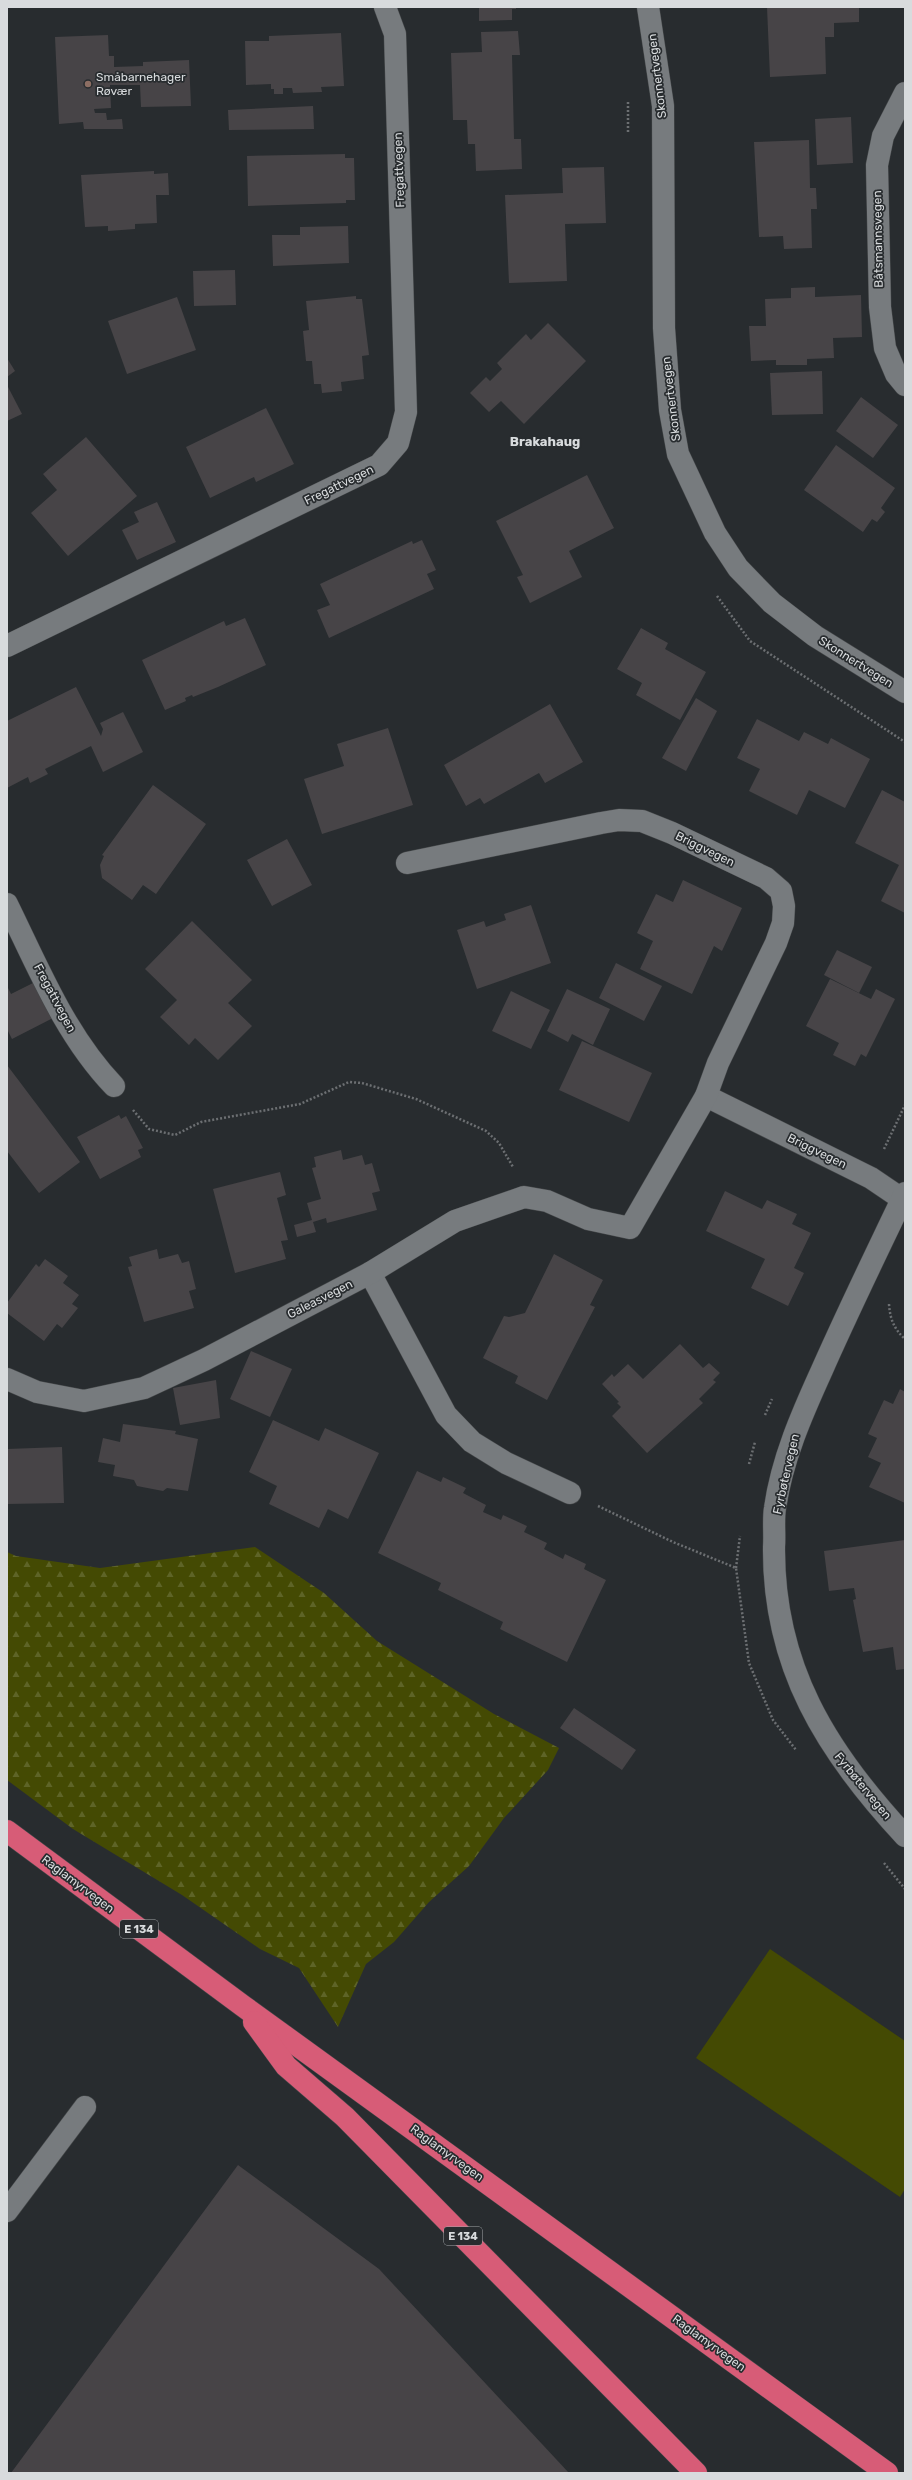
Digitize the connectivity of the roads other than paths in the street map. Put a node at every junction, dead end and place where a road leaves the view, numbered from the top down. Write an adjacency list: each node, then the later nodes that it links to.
1 (385, 7): 5 (street, Fregattvegen)
2 (648, 7): 6 (street, Skonnertvegen)
3 (905, 93): 4 (street, Båtsmannsvegen)
4 (905, 385)
5 (7, 646)
6 (905, 692)
7 (407, 863): 10 (street, Briggvegen)
8 (7, 904): 9 (street, Fregattvegen)
9 (114, 1086)
10 (706, 1096): 11 (street, Briggvegen); 12 (street, Briggvegen)
11 (904, 1196): 17 (street, Fyrbøtervegen)
12 (630, 1228): 13 (street, Galeasvegen)
13 (370, 1273): 14 (street, Galeasvegen); 15 (street)
14 (7, 1378)
15 (570, 1493)
16 (7, 1831): 18 (highway, Raglamyrvegen / E 134)
17 (905, 1836)
18 (243, 2006): 21 (highway, E 134); 22 (highway, Raglamyrvegen / E 134)
19 (85, 2107): 20 (street)
20 (7, 2211)
21 (696, 2473)
22 (887, 2473)

